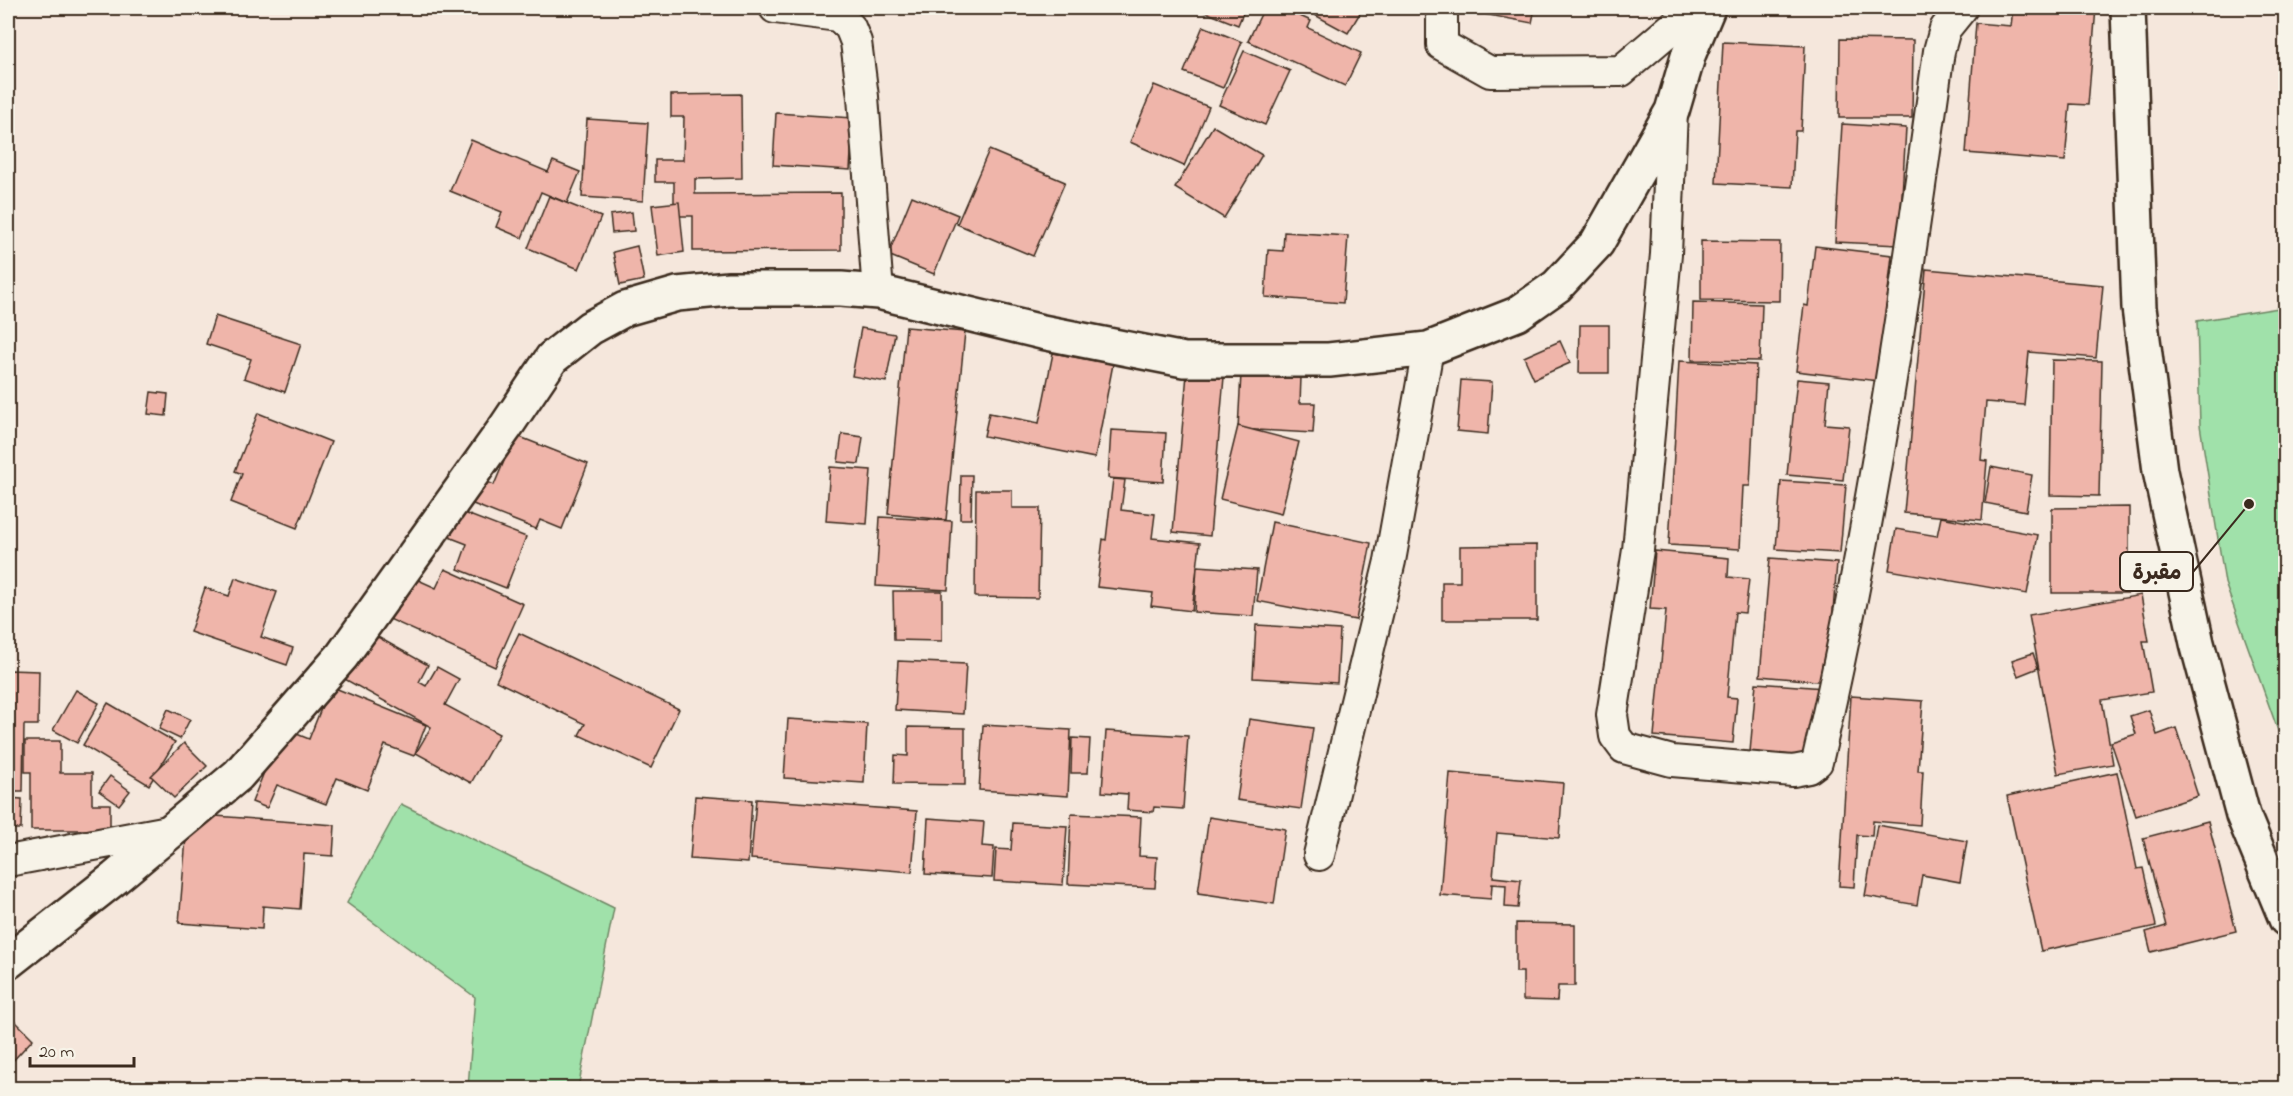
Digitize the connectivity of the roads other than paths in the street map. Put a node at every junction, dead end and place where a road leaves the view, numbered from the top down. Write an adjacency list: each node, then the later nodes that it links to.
1 (775, 8): 8 (street)
2 (1442, 8): 3 (street)
3 (1695, 8)
4 (1708, 8): 7 (street)
5 (1962, 8): 7 (street)
6 (2128, 8): 13 (street)
7 (1672, 111): 9 (street)
8 (878, 292): 9 (street); 10 (street)
9 (1428, 349): 11 (street)
10 (174, 830): 12 (street); 14 (street)
11 (1319, 855)
12 (8, 861)
13 (2286, 919)
14 (8, 962)

